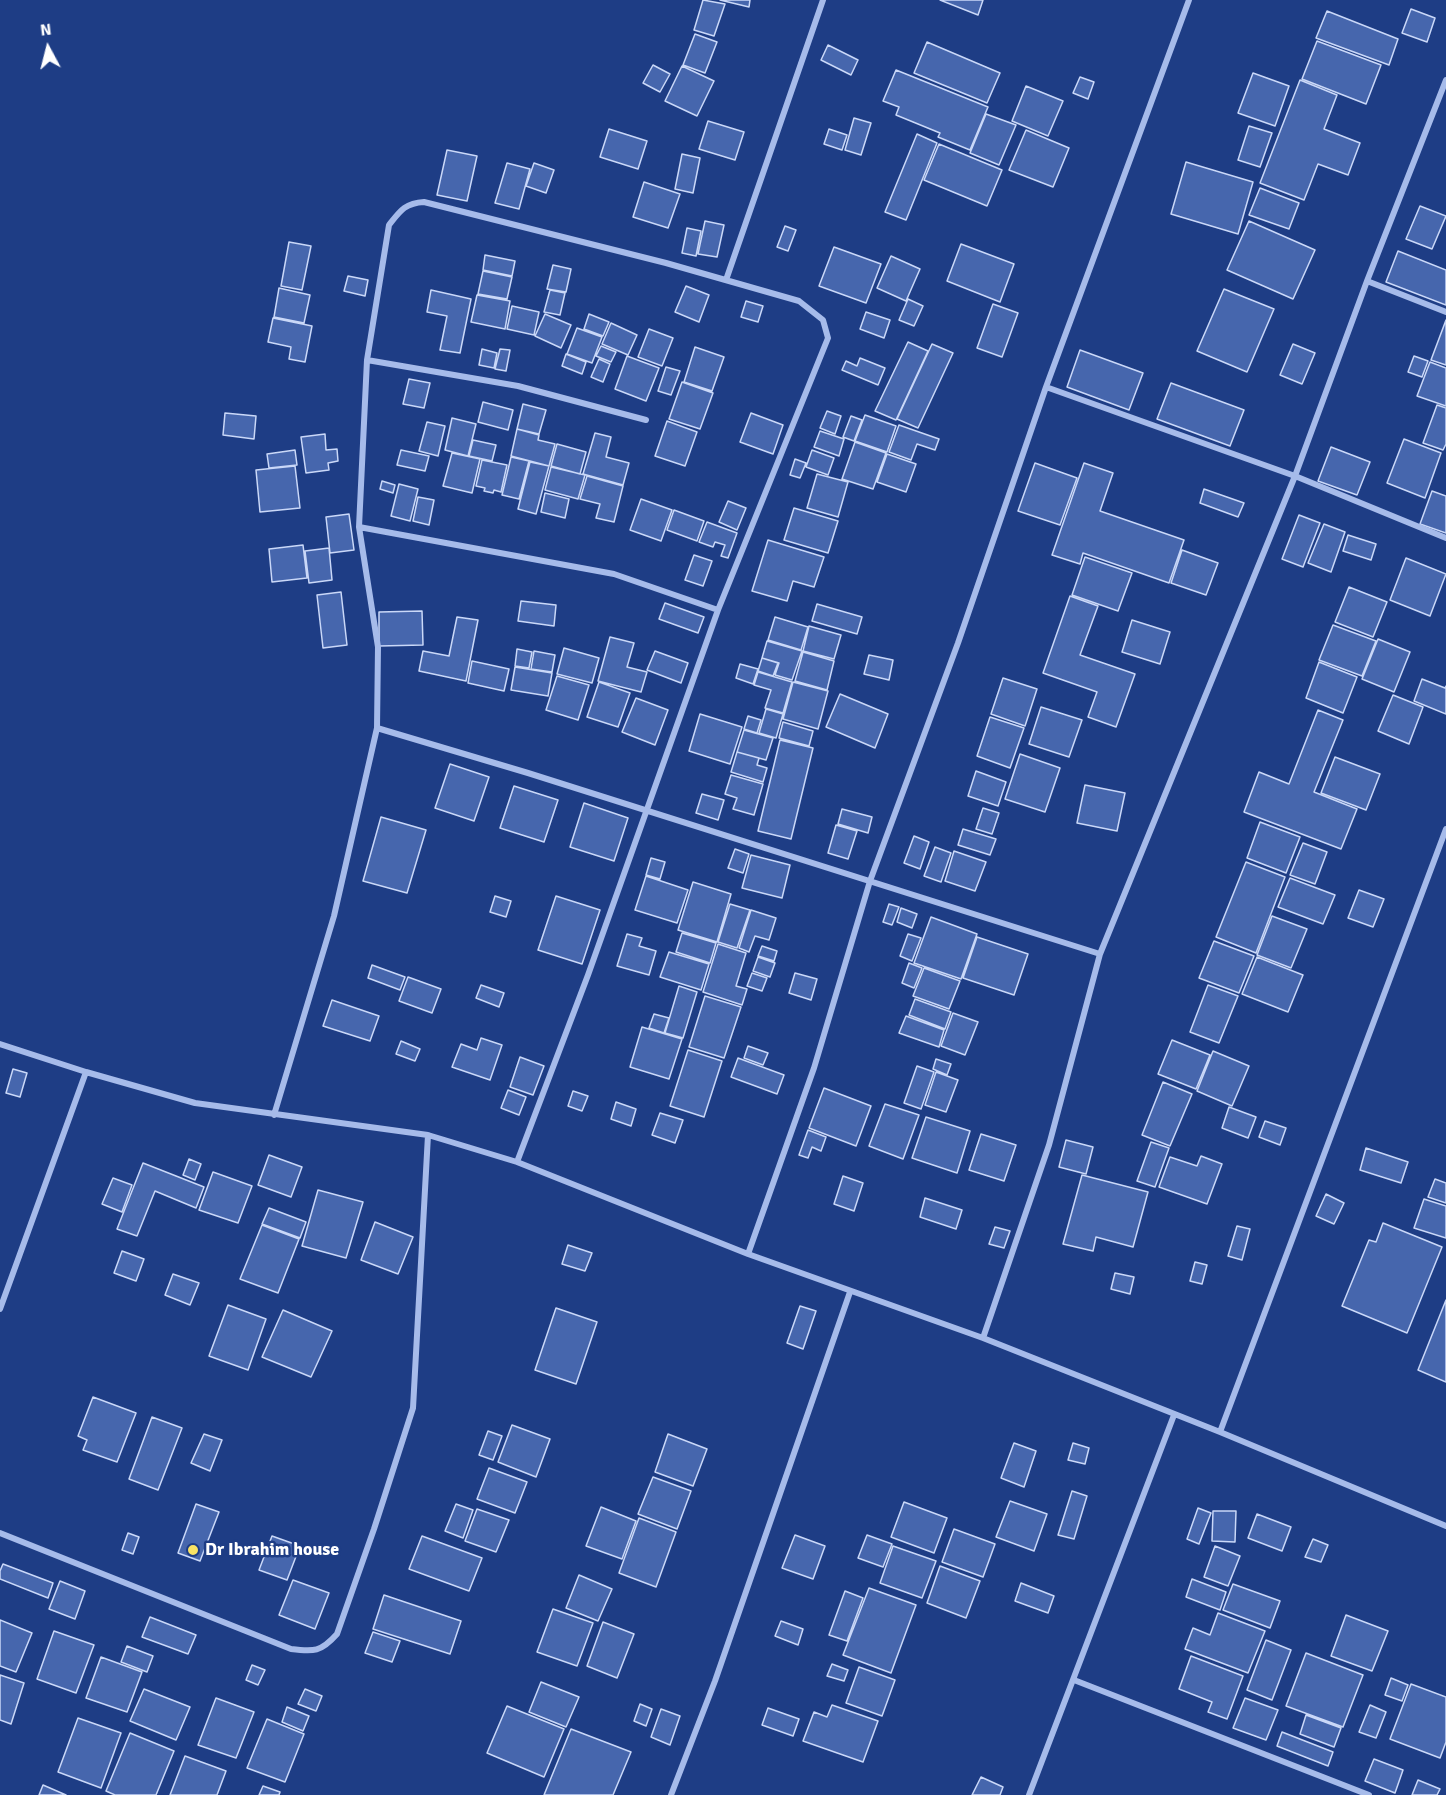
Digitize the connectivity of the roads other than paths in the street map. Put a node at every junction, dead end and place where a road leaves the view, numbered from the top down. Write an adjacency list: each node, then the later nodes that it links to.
1 (823, 0): 4 (street)
2 (1189, 0): 8 (street)
3 (1446, 80): 5 (street)
4 (726, 280): 7 (street); 13 (street)
5 (1367, 281): 6 (street); 10 (street)
6 (1446, 312)
7 (367, 360): 9 (street); 11 (street)
8 (1046, 387): 10 (street); 17 (street)
9 (646, 420)
10 (1295, 476): 12 (street); 18 (street)
11 (359, 527): 13 (street); 14 (street)
12 (1446, 538)
13 (718, 610): 15 (street)
14 (377, 729): 15 (street); 21 (street)
15 (647, 810): 17 (street); 23 (street)
16 (1446, 829): 29 (street)
17 (870, 881): 18 (street); 24 (street)
18 (1100, 954): 27 (street)
19 (0, 1044): 20 (street)
20 (86, 1072): 21 (street); 26 (street)
21 (274, 1115): 22 (street)
22 (428, 1135): 23 (street); 31 (street)
23 (517, 1162): 24 (street)
24 (748, 1254): 25 (street)
25 (850, 1292): 27 (street); 33 (street)
26 (0, 1309)
27 (983, 1338): 28 (street)
28 (1174, 1415): 29 (street); 32 (street)
29 (1220, 1432): 30 (street)
30 (1446, 1526)
31 (0, 1533)
32 (1074, 1680): 34 (street); 35 (street)
33 (671, 1795)
34 (1029, 1795)
35 (1369, 1795)

